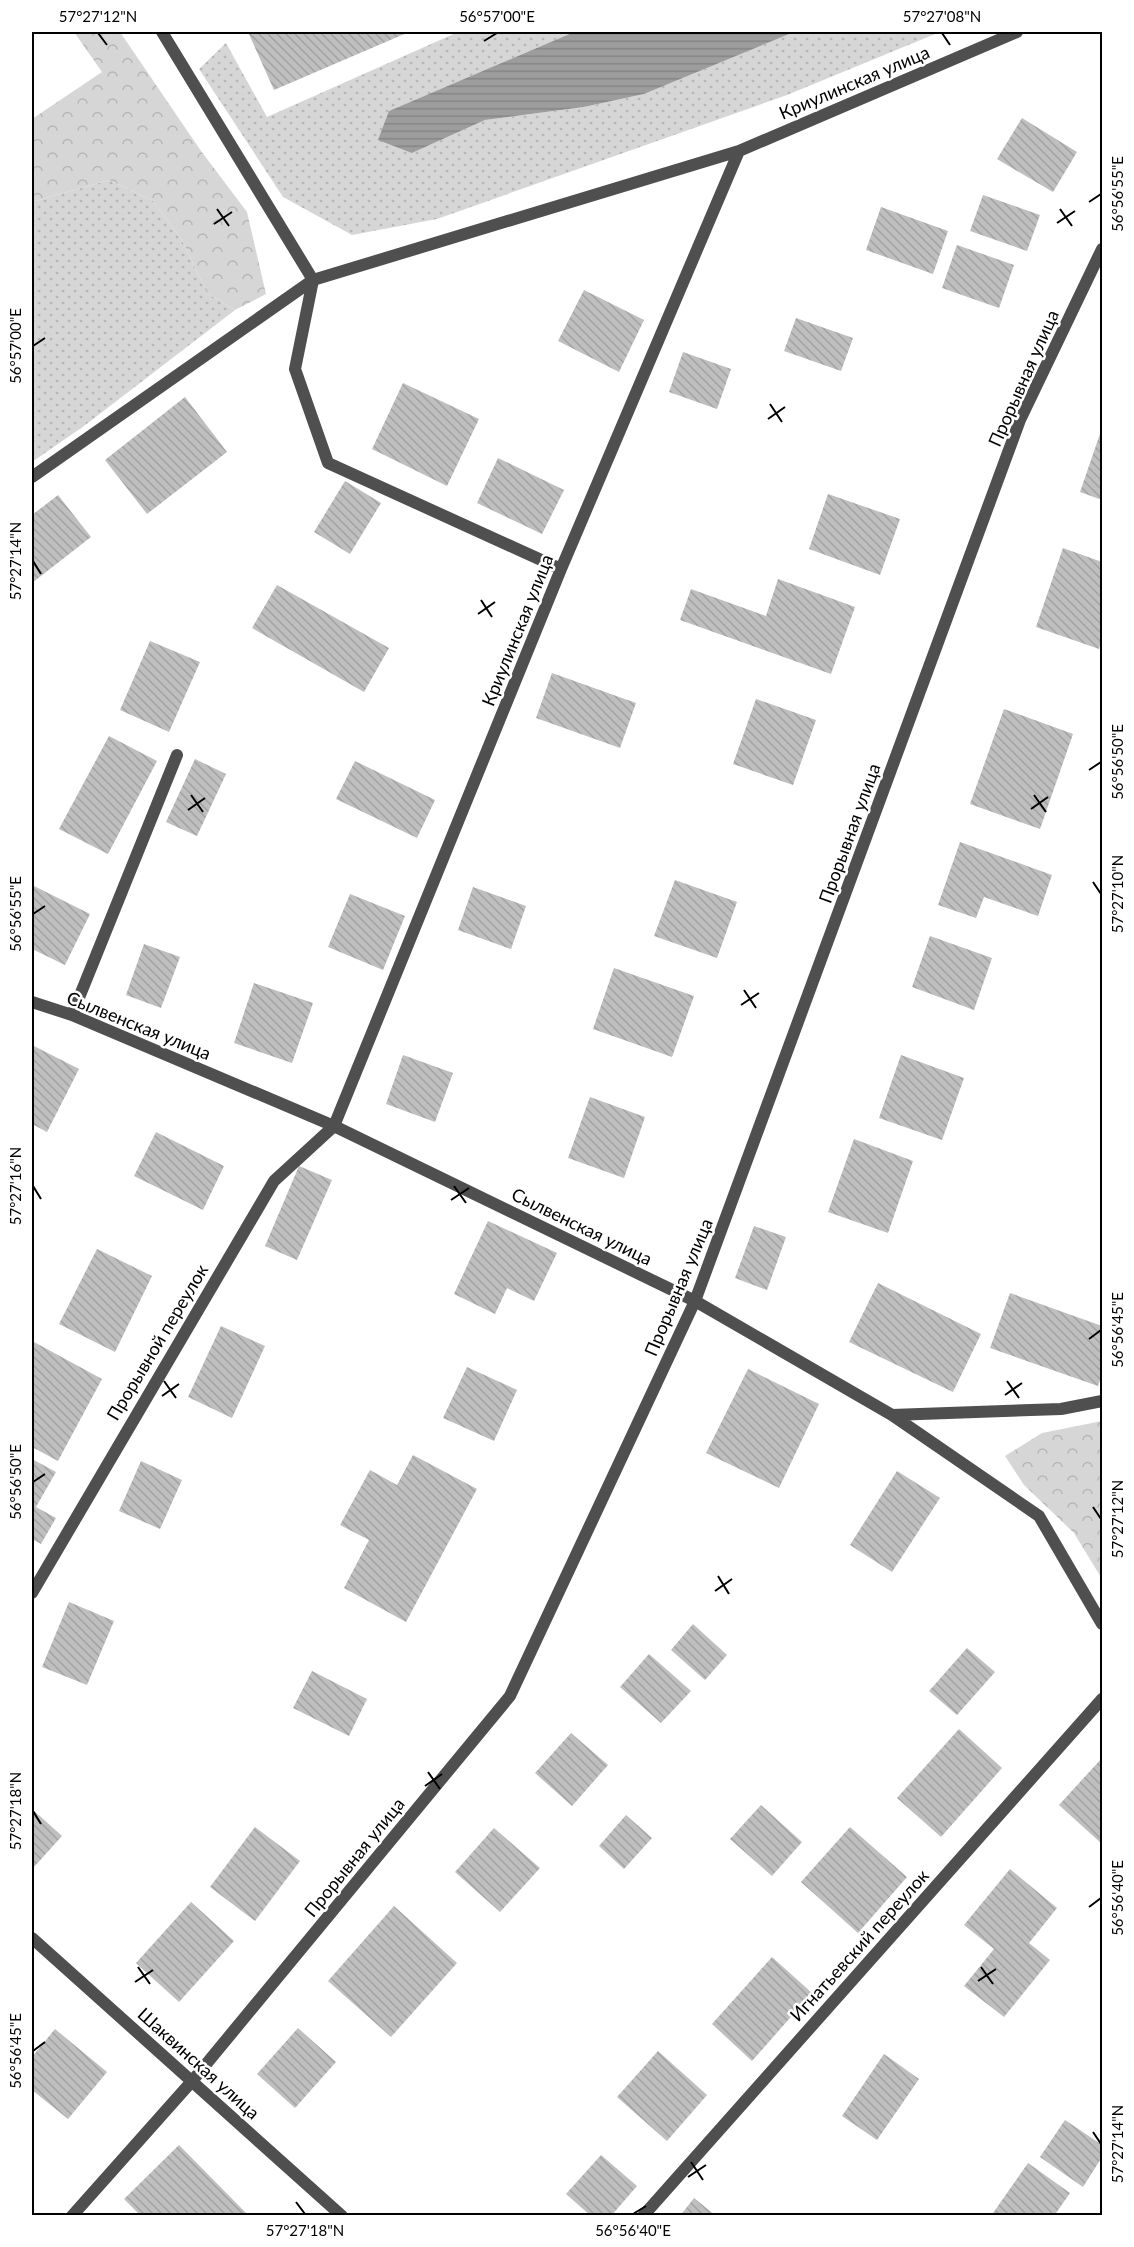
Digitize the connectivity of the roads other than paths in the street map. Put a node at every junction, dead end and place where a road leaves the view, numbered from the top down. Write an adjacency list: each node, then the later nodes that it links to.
1 (162, 32): 5 (street)
2 (1017, 32): 3 (street, Криулинская улица)
3 (739, 151): 5 (street, Криулинская улица); 7 (street, Криулинская улица)
4 (1102, 249): 12 (street, Прорывная улица)
5 (313, 280): 6 (street, Криулинская улица); 7 (street)
6 (32, 477)
7 (561, 569): 11 (street, Криулинская улица)
8 (177, 755): 10 (street)
9 (32, 1002): 10 (street, Сылвенская улица)
10 (72, 1015): 11 (street, Сылвенская улица)
11 (334, 1126): 12 (street, Сылвенская улица); 15 (street, Прорывной переулок)
12 (695, 1301): 14 (street, Сылвенская улица); 19 (street, Прорывная улица)
13 (1102, 1401): 14 (street)
14 (892, 1415): 16 (street, Сылвенская улица)
15 (32, 1593)
16 (1102, 1624)
17 (1102, 1699): 22 (street, Игнатьевский переулок)
18 (32, 1938): 19 (street, Шаквинская улица)
19 (193, 2080): 20 (street, Прорывная улица); 21 (street, Шаквинская улица)
20 (72, 2216)
21 (342, 2216)
22 (643, 2216)

